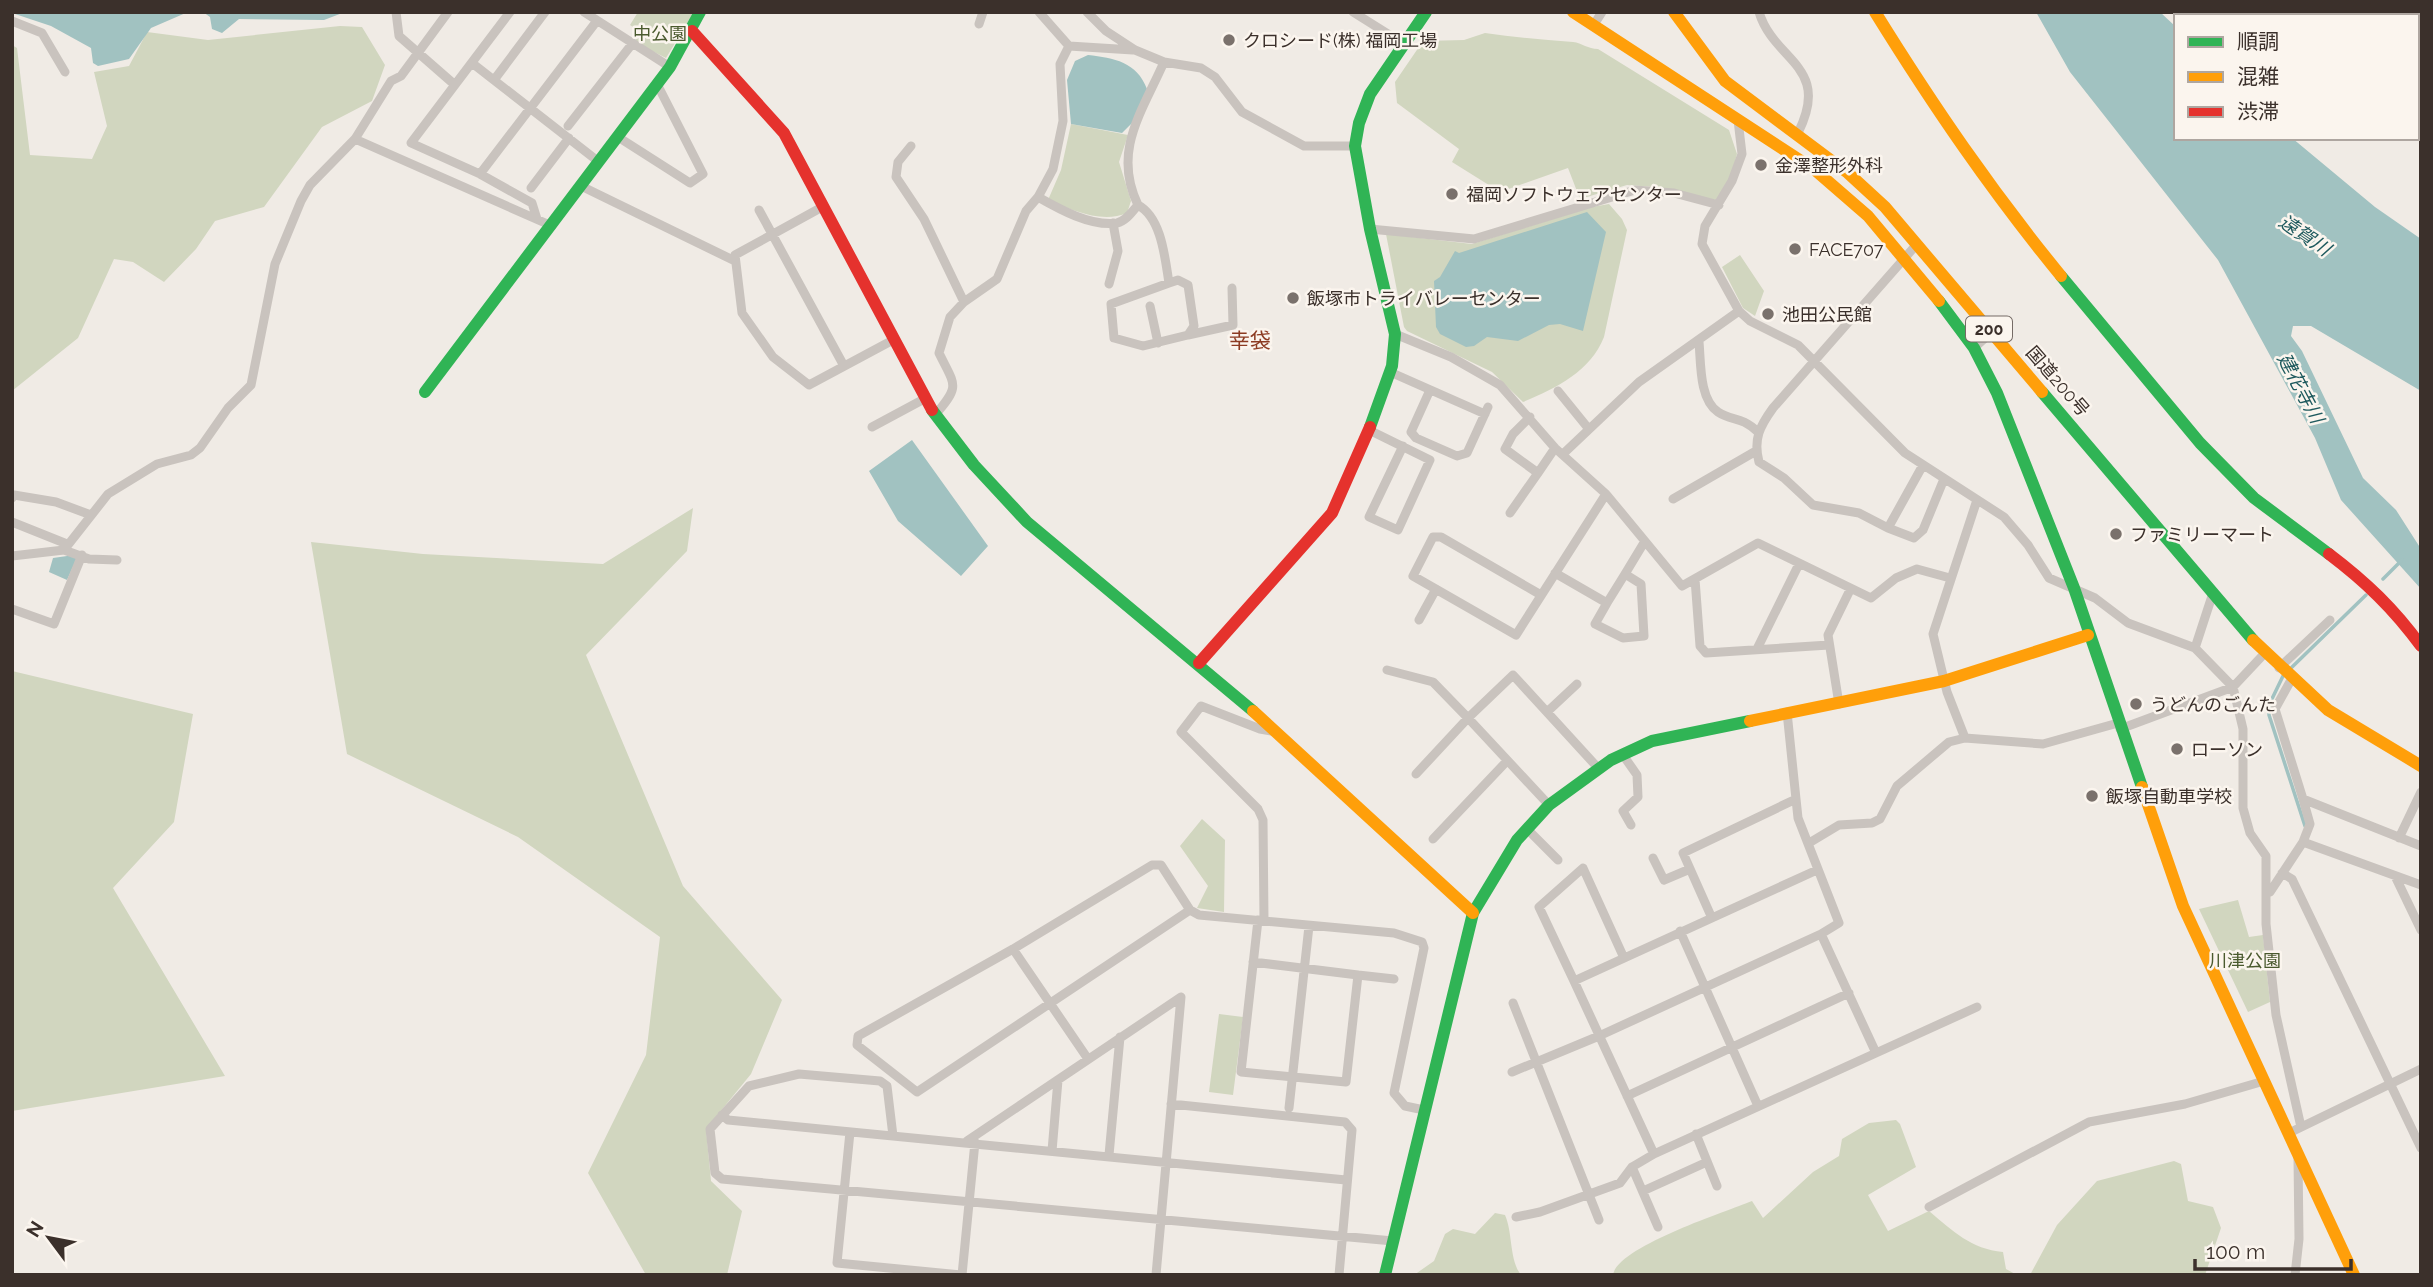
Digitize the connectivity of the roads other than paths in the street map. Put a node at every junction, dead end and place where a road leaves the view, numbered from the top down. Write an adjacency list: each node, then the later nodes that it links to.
1 (396, 12): 26 (street)
2 (448, 12): 26 (street)
3 (510, 12): 28 (street)
4 (545, 12): 31 (street)
5 (584, 12): 18 (street)
6 (700, 12): 21 (main road)
7 (983, 12): 19 (street)
8 (1039, 12): 24 (street)
9 (1087, 12): 25 (street)
10 (1353, 12): 23 (street)
11 (1426, 12): 23 (main road)
12 (1573, 12): 20 (main road)
13 (1602, 12): 20 (street)
14 (1674, 12): 32 (main road, 国道200号 / 200)
15 (1759, 12): 39 (street)
16 (1875, 12): 125 (main road)
17 (12, 21): 30 (street)
18 (596, 22): 22 (street); 36 (street)
19 (979, 24)
20 (1594, 26): 35 (main road)
21 (692, 31): 29 (main road); 52 (main road)
22 (632, 44): 29 (street); 38 (street)
23 (1404, 44): 44 (main road)
24 (1069, 46): 25 (street); 49 (street)
25 (1135, 50): 27 (street)
26 (418, 53): 34 (street); 42 (street)
27 (1164, 62): 44 (street); 50 (street)
28 (472, 63): 31 (street); 34 (street)
29 (670, 67): 33 (main road)
30 (65, 72)
31 (494, 80): 36 (street)
32 (1725, 81): 35 (main road); 39 (main road, 国道200号 / 200)
33 (657, 84): 40 (main road); 40 (street)
34 (455, 85): 46 (street)
35 (1709, 100): 37 (main road)
36 (530, 108): 41 (street); 46 (street)
37 (1738, 120): 51 (street); 60 (main road)
38 (568, 126)
39 (1798, 133): 59 (main road, 国道200号 / 200)
40 (618, 137): 45 (main road)
41 (569, 138): 45 (street); 48 (street)
42 (355, 139): 54 (street); 101 (street)
43 (911, 146): 65 (street)
44 (1355, 146): 57 (main road)
45 (599, 162): 47 (main road)
46 (480, 174): 54 (street)
47 (582, 186): 56 (main road); 61 (street)
48 (531, 188)
49 (1038, 197): 55 (street); 65 (street)
50 (1138, 205): 55 (street); 62 (street)
51 (1719, 205): 57 (street); 67 (street)
52 (824, 206): 58 (street); 73 (main road)
53 (759, 210): 58 (street)
54 (537, 219): 56 (street)
55 (1114, 223): 63 (street)
56 (552, 226): 82 (main road)
57 (1370, 229): 70 (main road)
58 (772, 233): 61 (street); 78 (street)
59 (1917, 244): 60 (street); 68 (main road, 国道200号 / 200)
60 (1906, 258): 72 (main road); 77 (street)
61 (735, 261): 78 (street)
62 (1169, 283): 71 (street); 75 (street)
63 (1109, 284)
64 (1232, 288): 71 (street)
65 (964, 302): 84 (street)
66 (1150, 306): 75 (street)
67 (1739, 311): 74 (street); 77 (street)
68 (1983, 321): 69 (main road, 国道200号 / 200); 72 (street)
69 (1992, 332): 76 (street); 117 (main road, 国道200号 / 200)
70 (1395, 334): 79 (main road); 85 (street)
71 (1188, 335): 75 (street)
72 (1965, 336): 76 (main road)
73 (893, 340): 78 (street); 83 (main road)
74 (1699, 342): 87 (street); 89 (street)
75 (1158, 343)
76 (1973, 348): 114 (main road)
77 (1813, 361): 89 (street); 93 (street)
78 (844, 366)
79 (1390, 372): 80 (street); 88 (main road)
80 (1430, 390): 80 (street)
81 (1558, 391): 87 (street)
82 (425, 393)
83 (926, 398): 84 (main road); 86 (street)
84 (935, 415): 129 (main road)
85 (1530, 416): 91 (street); 94 (street)
86 (872, 428)
87 (1588, 428): 91 (street)
88 (1369, 430): 90 (street); 129 (main road)
89 (1758, 432): 92 (street)
90 (1403, 446): 90 (street)
91 (1560, 450): 94 (street); 96 (street)
92 (1756, 451): 98 (street); 103 (street)
93 (1923, 465): 95 (street); 103 (street)
94 (1538, 473): 100 (street)
95 (1944, 479): 99 (street); 103 (street)
96 (1606, 494): 104 (street); 110 (street)
97 (12, 498): 101 (street)
98 (1673, 499)
99 (1977, 500): 112 (street); 114 (street)
100 (1510, 513)
101 (91, 515): 105 (street)
102 (12, 522): 105 (street)
103 (1888, 528)
104 (1645, 541): 111 (street); 113 (street)
105 (66, 547): 106 (street); 107 (street)
106 (82, 555): 108 (street); 120 (street)
107 (12, 556)
108 (117, 560)
109 (1800, 564): 113 (street); 116 (street); 127 (street)
110 (1555, 573): 118 (street); 119 (street)
111 (1625, 574): 119 (street); 119 (street)
112 (1950, 578): 116 (street); 132 (street)
113 (1695, 579): 127 (street)
114 (2074, 588): 123 (main road); 126 (street)
115 (1436, 589): 118 (street); 118 (street); 121 (street)
116 (1850, 590): 124 (street)
117 (2213, 593): 126 (street); 128 (main road, 国道200号 / 200)
118 (1541, 595)
119 (1606, 603)
120 (12, 609)
121 (1419, 620)
122 (2330, 620): 131 (street)
123 (2088, 635): 132 (main road); 139 (main road)
124 (1829, 645): 127 (street); 135 (street)
125 (2421, 646)
126 (2195, 648): 134 (street)
127 (1757, 649)
128 (2264, 654): 131 (main road, 国道200号 / 200); 134 (street)
129 (1199, 663): 140 (main road)
130 (1387, 670): 138 (street)
131 (2285, 674): 144 (main road, 国道200号 / 200); 149 (street)
132 (1944, 681): 135 (main road); 141 (street)
133 (1577, 684): 136 (street)
134 (2233, 687): 139 (street); 165 (street)
135 (1839, 704): 137 (main road)
136 (1547, 712): 138 (street); 145 (street)
137 (1787, 712): 142 (main road); 148 (street)
138 (1468, 719): 143 (street); 146 (street)
139 (2119, 726): 141 (street); 196 (main road)
140 (1279, 732): 167 (main road); 169 (street)
141 (1965, 738): 156 (street)
142 (1623, 755): 145 (main road); 151 (street)
143 (1507, 761): 150 (street); 154 (street)
144 (2421, 766)
145 (1598, 769): 150 (main road)
146 (1416, 774)
147 (2421, 792): 153 (street)
148 (1796, 799): 156 (street); 160 (street)
149 (2303, 799): 153 (street); 155 (street)
150 (1549, 805): 152 (main road)
151 (1630, 825)
152 (1527, 829): 159 (street); 167 (main road)
153 (2399, 838): 157 (street)
154 (1433, 839)
155 (2303, 842): 162 (street); 163 (street)
156 (1809, 843): 161 (street)
157 (2421, 846)
158 (1653, 858): 160 (street)
159 (1558, 860)
160 (1690, 869): 168 (street)
161 (1817, 870): 168 (street); 173 (street)
162 (2282, 873): 165 (street); 197 (street)
163 (2395, 876): 164 (street); 171 (street)
164 (2421, 886)
165 (2266, 900): 204 (street)
166 (1190, 910): 169 (street); 174 (street); 183 (street)
167 (1473, 913): 202 (main road)
168 (1711, 916): 172 (street)
169 (1261, 920): 170 (street); 176 (street)
170 (1309, 926): 177 (street); 202 (street)
171 (2421, 930)
172 (1680, 931): 175 (street); 181 (street)
173 (1821, 934): 181 (street); 182 (street)
174 (1013, 949): 183 (street); 183 (street)
175 (1623, 958): 180 (street); 180 (street)
176 (1253, 962): 177 (street); 194 (street)
177 (1304, 969): 178 (street); 194 (street)
178 (1358, 975): 179 (street); 194 (street)
179 (1394, 979)
180 (1574, 982): 186 (street)
181 (1704, 988): 186 (street); 188 (street)
182 (1849, 993): 188 (street); 189 (street)
183 (1049, 1003): 190 (street)
184 (1513, 1003): 191 (street)
185 (1977, 1007): 189 (street)
186 (1599, 1036): 191 (street); 198 (street)
187 (1120, 1037): 190 (street); 199 (street); 212 (street)
188 (1731, 1047): 198 (street); 200 (street)
189 (1876, 1053): 200 (street)
190 (1088, 1059): 195 (street)
191 (1536, 1062): 193 (street); 221 (street)
192 (2421, 1069): 197 (street)
193 (1512, 1072)
194 (1293, 1077): 201 (street)
195 (1058, 1080): 208 (street); 210 (street)
196 (2264, 1081): 204 (main road); 223 (street)
197 (2390, 1084): 204 (street); 209 (street)
198 (1627, 1096): 211 (street)
199 (1171, 1104): 214 (street); 217 (street)
200 (1758, 1106): 206 (street)
201 (1289, 1108)
202 (1424, 1110): 229 (main road)
203 (722, 1115): 205 (street); 207 (street); 219 (street)
204 (2295, 1130): 213 (main road)
205 (850, 1132): 207 (street); 219 (street)
206 (1696, 1134): 211 (street); 215 (street)
207 (893, 1136): 208 (street)
208 (970, 1142): 210 (street); 222 (street)
209 (2421, 1148)
210 (1052, 1151): 212 (street)
211 (1654, 1153): 216 (street)
212 (1110, 1155): 214 (street)
213 (2298, 1156): 234 (street); 235 (main road)
214 (1167, 1162): 217 (street); 226 (street)
215 (1707, 1162): 218 (street); 220 (street)
216 (1632, 1167): 220 (street); 221 (street)
217 (1346, 1180): 228 (street)
218 (1717, 1186)
219 (842, 1191): 222 (street); 230 (street)
220 (1643, 1191): 227 (street)
221 (1589, 1195): 224 (street); 225 (street)
222 (969, 1203): 226 (street); 230 (street)
223 (1929, 1207)
224 (1516, 1217)
225 (1599, 1220)
226 (1161, 1221): 228 (street); 231 (street)
227 (1658, 1227)
228 (1343, 1238): 229 (street); 232 (street)
229 (1393, 1241): 233 (main road)
230 (961, 1275)
231 (1156, 1275)
232 (1339, 1275)
233 (1385, 1275)
234 (2295, 1275)
235 (2354, 1275)

